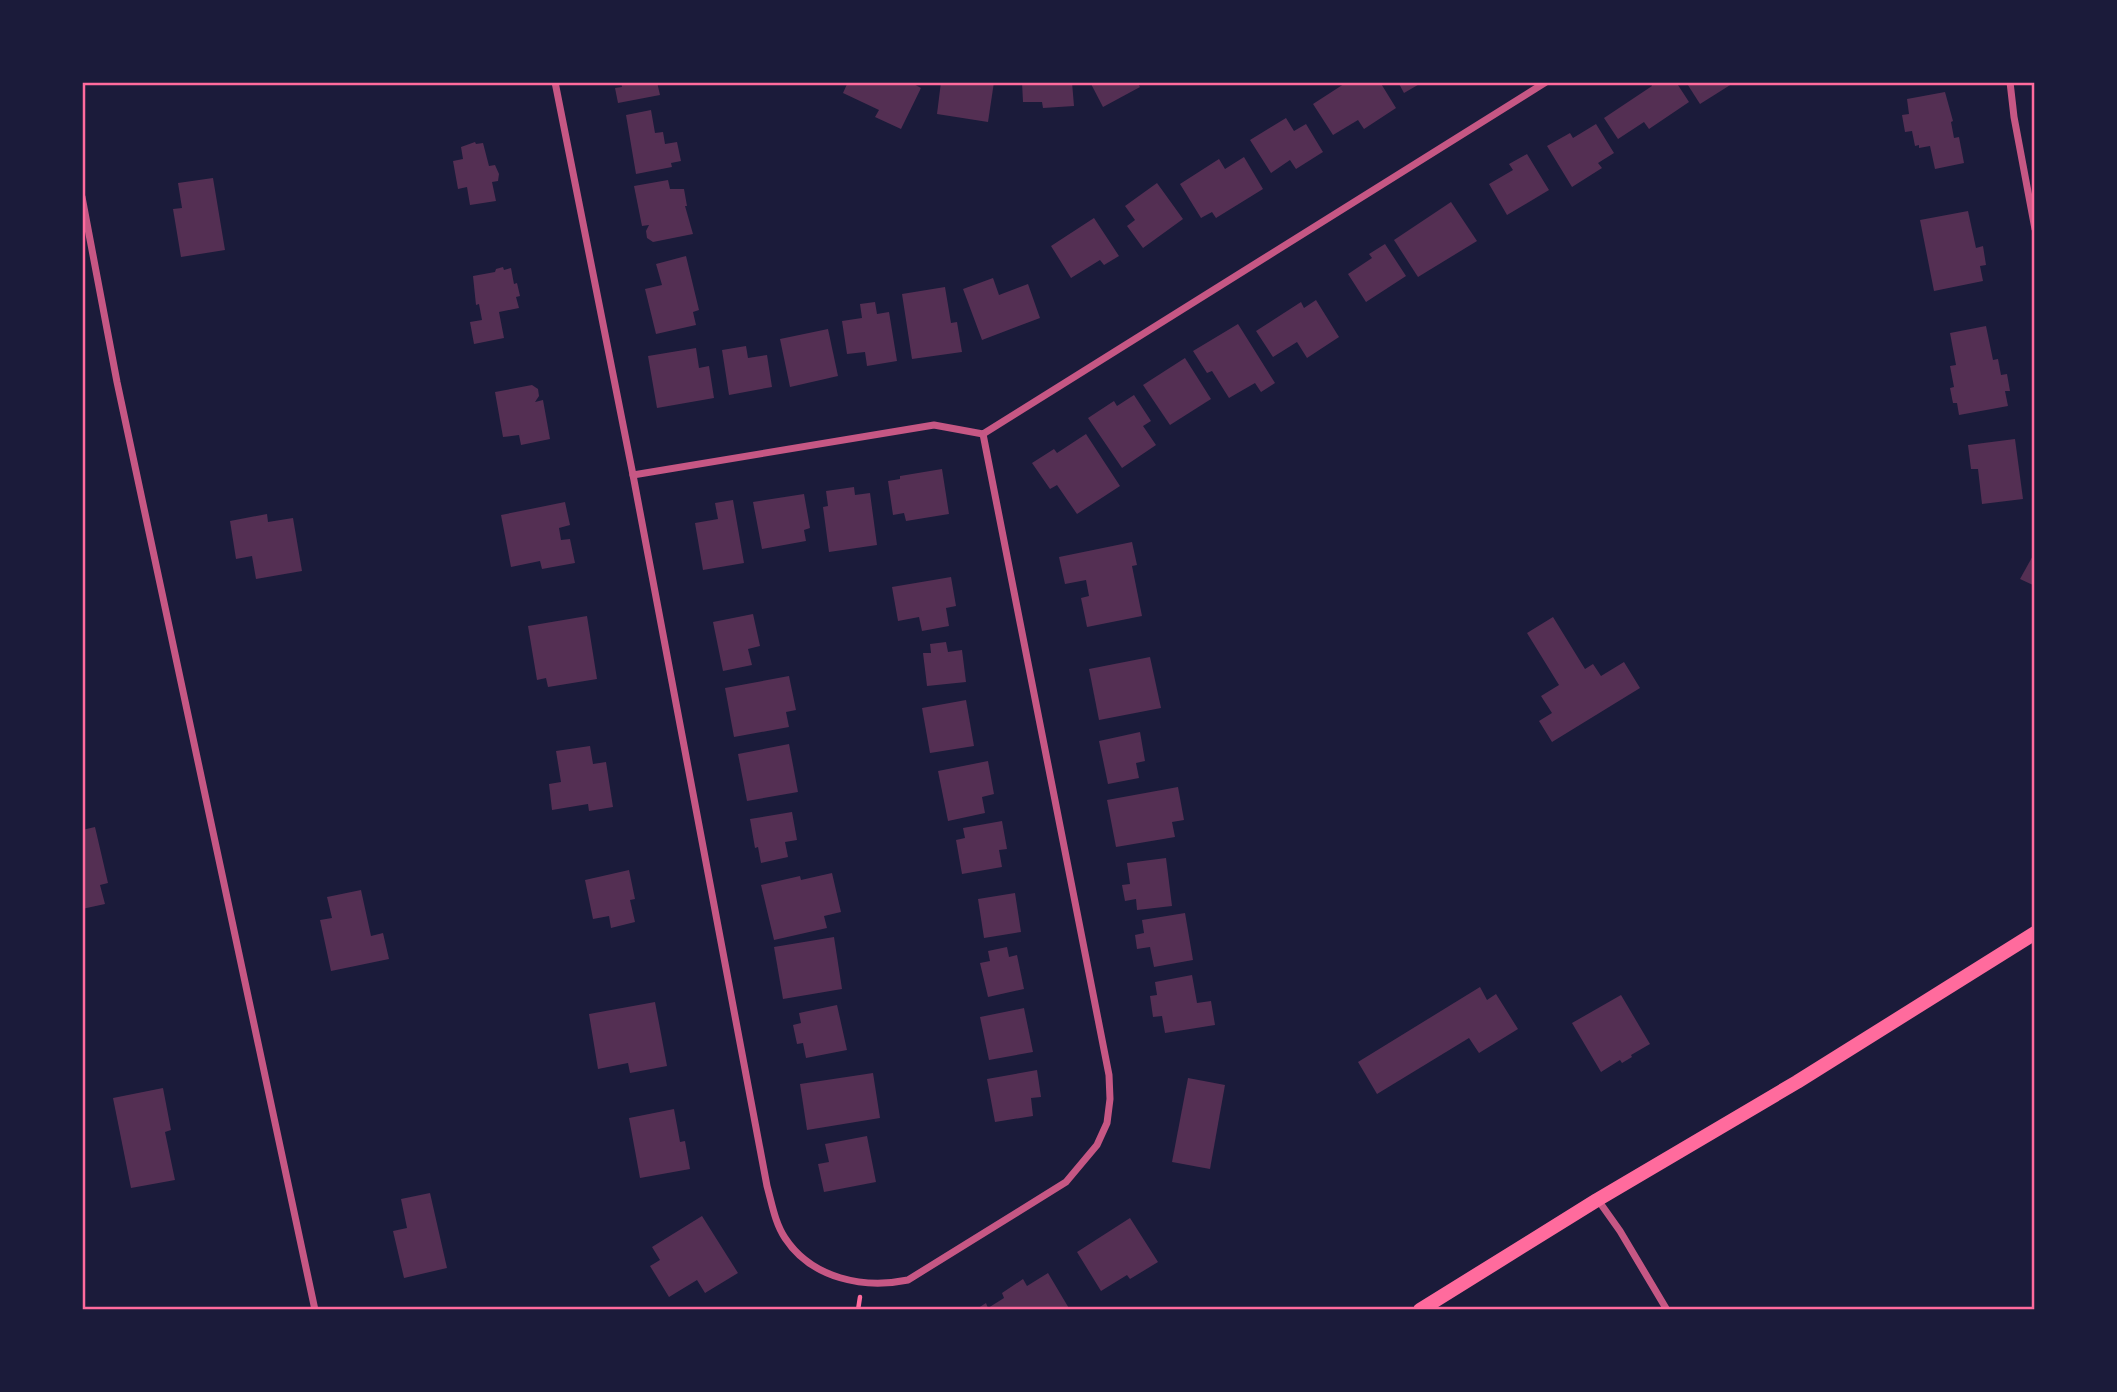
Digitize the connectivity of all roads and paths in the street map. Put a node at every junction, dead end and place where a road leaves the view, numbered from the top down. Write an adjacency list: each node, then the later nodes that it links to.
1 (555, 82): 7 (street)
2 (1546, 82): 6 (street)
3 (2010, 82): 5 (street)
4 (82, 197): 10 (street)
5 (2035, 229)
6 (983, 434): 7 (street); 7 (street)
7 (633, 475)
8 (2035, 933): 9 (main road)
9 (1597, 1200): 11 (main road); 12 (street)
10 (315, 1310)
11 (1420, 1310)
12 (1667, 1310)

